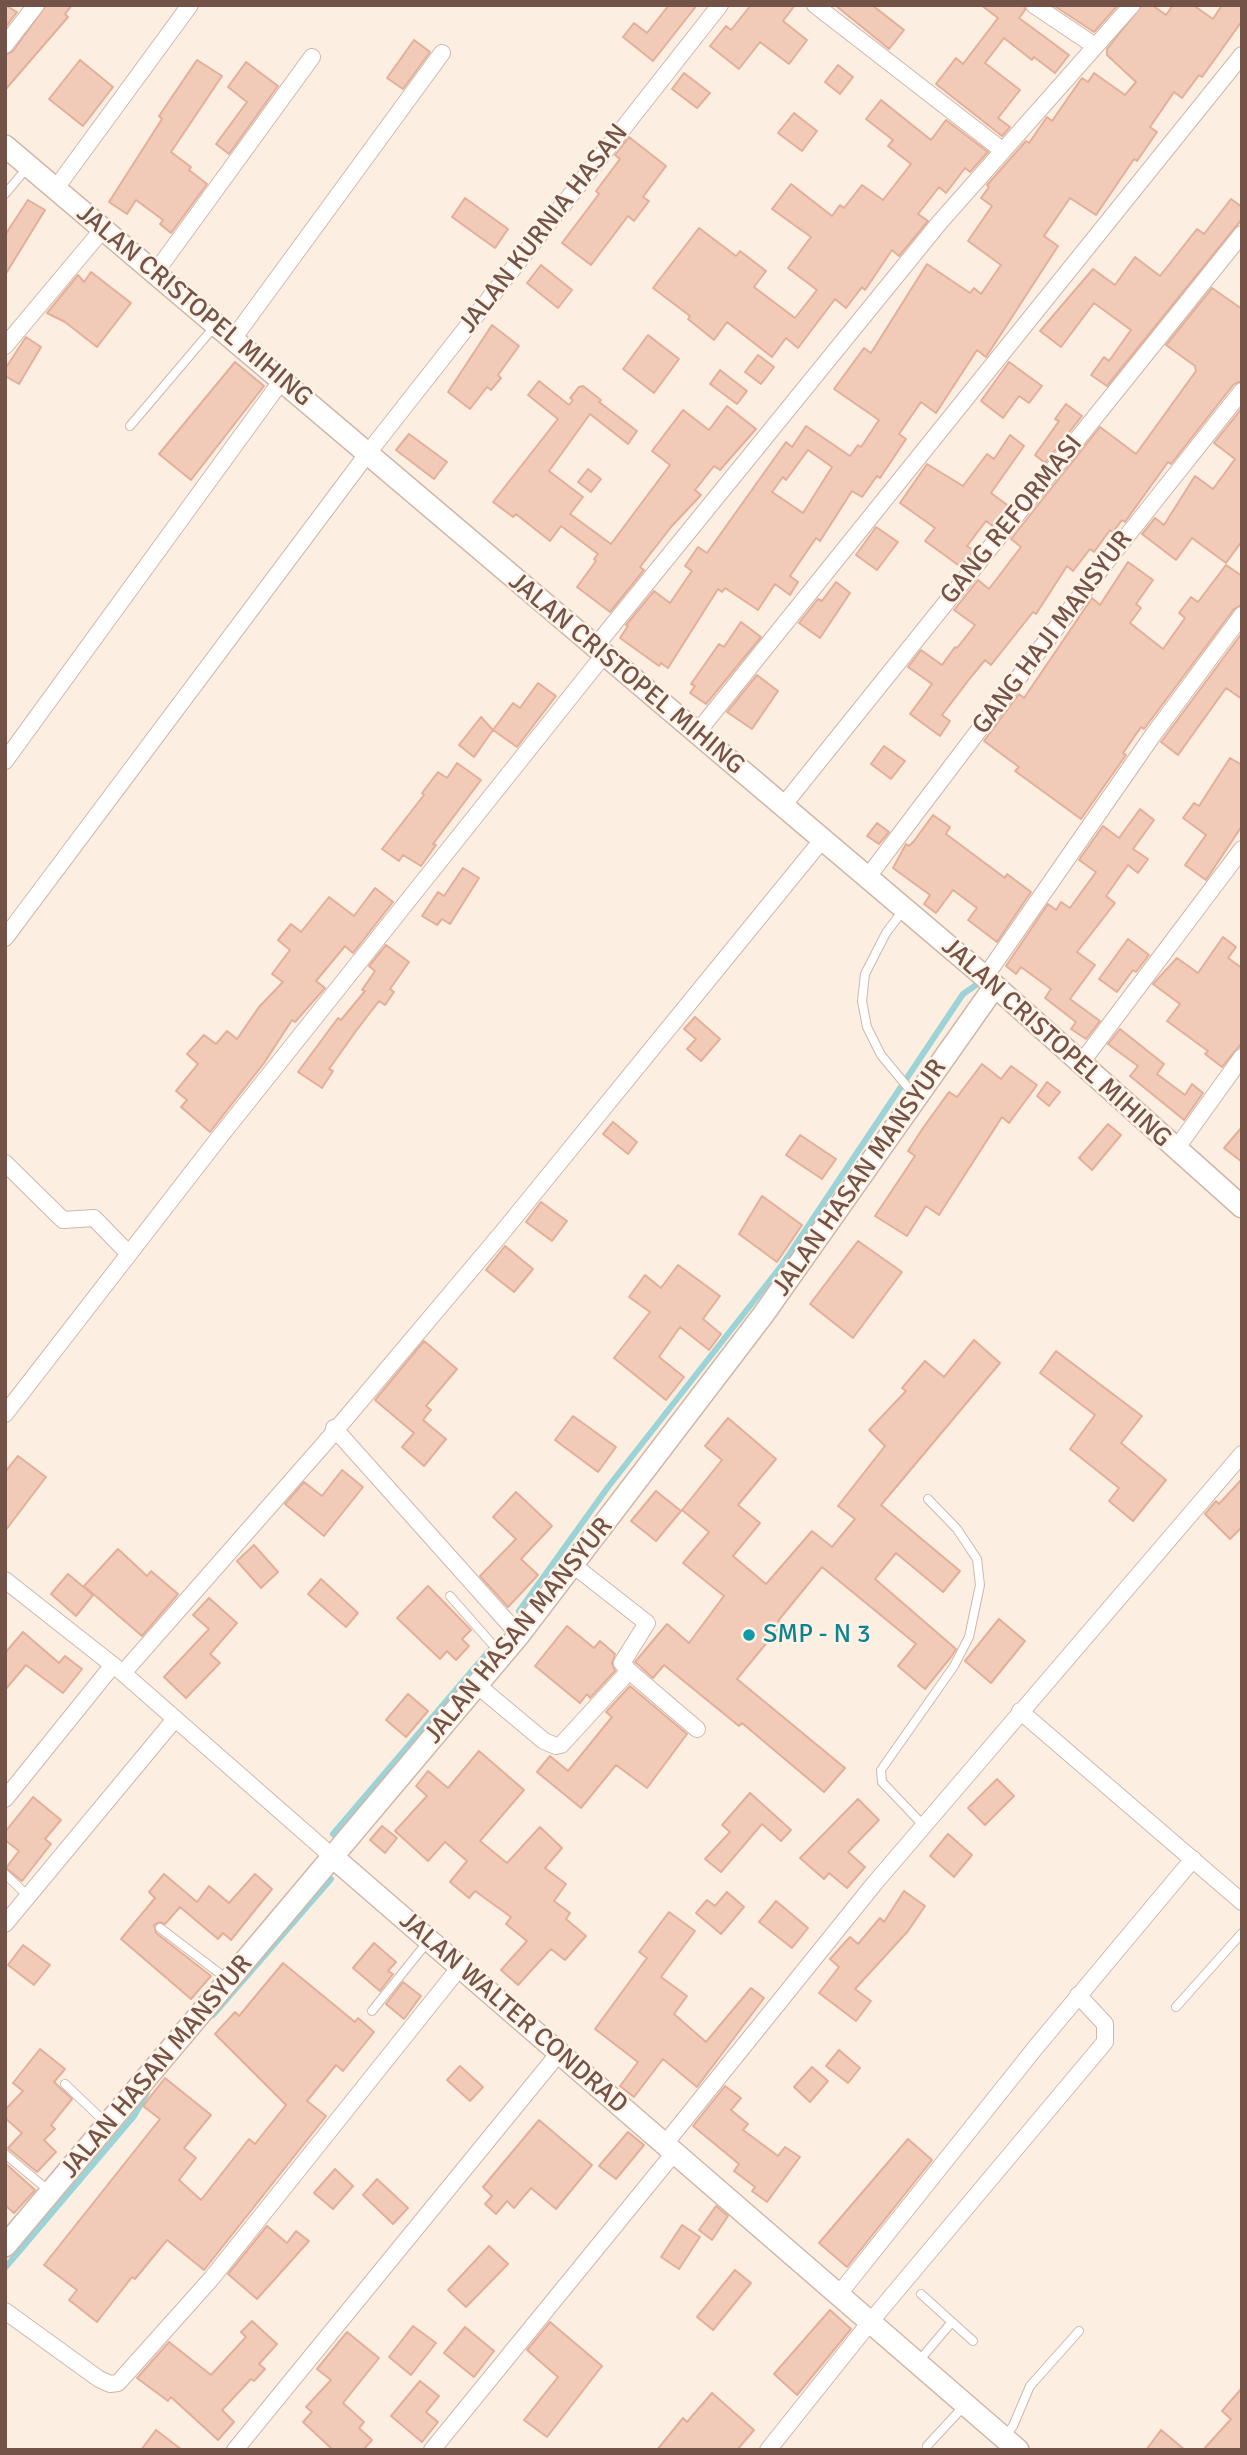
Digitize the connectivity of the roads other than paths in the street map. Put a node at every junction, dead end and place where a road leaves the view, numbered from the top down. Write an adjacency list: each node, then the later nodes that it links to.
1 (36, 5): 7 (street)
2 (190, 5): 15 (street)
3 (720, 5): 26 (street, JALAN KURNIA HASAN)
4 (815, 5): 13 (street)
5 (1034, 5): 8 (street)
6 (1132, 5): 8 (street)
7 (5, 45)
8 (1095, 46): 13 (street)
9 (442, 53): 21 (street)
10 (1242, 55): 29 (street)
11 (312, 57): 19 (street)
12 (5, 146): 14 (street, JALAN CRISTOPEL MIHING)
13 (1002, 150): 28 (street)
14 (29, 166): 15 (street, JALAN CRISTOPEL MIHING); 16 (lane)
15 (56, 188): 17 (street, JALAN CRISTOPEL MIHING)
16 (5, 194)
17 (103, 229): 19 (street, JALAN CRISTOPEL MIHING); 22 (street)
18 (1242, 234): 31 (street, GANG REFORMASI)
19 (155, 273): 20 (street, JALAN CRISTOPEL MIHING)
20 (216, 324): 21 (street, JALAN CRISTOPEL MIHING); 25 (lane)
21 (233, 339): 23 (street, JALAN CRISTOPEL MIHING)
22 (5, 346)
23 (282, 380): 26 (street, JALAN CRISTOPEL MIHING); 30 (street)
24 (1242, 391): 34 (street, GANG HAJI MANSYUR)
25 (130, 426)
26 (368, 453): 28 (street, JALAN CRISTOPEL MIHING); 36 (street, JALAN KURNIA HASAN)
27 (1242, 615): 37 (street)
28 (598, 652): 29 (street, JALAN CRISTOPEL MIHING); 44 (street)
29 (696, 734): 31 (street, JALAN CRISTOPEL MIHING)
30 (5, 761)
31 (782, 807): 32 (street, JALAN CRISTOPEL MIHING)
32 (822, 840): 34 (street, JALAN CRISTOPEL MIHING); 46 (street)
33 (1242, 849): 39 (street)
34 (867, 878): 35 (street, JALAN CRISTOPEL MIHING)
35 (904, 909): 37 (street, JALAN CRISTOPEL MIHING); 40 (lane)
36 (5, 938)
37 (990, 982): 39 (street, JALAN CRISTOPEL MIHING); 40 (street, JALAN HASAN MANSYUR)
38 (1242, 1057): 41 (street)
39 (1082, 1063): 41 (street, JALAN CRISTOPEL MIHING)
40 (917, 1098): 49 (street, JALAN HASAN MANSYUR)
41 (1176, 1149): 43 (street, JALAN CRISTOPEL MIHING)
42 (5, 1163): 44 (street)
43 (1242, 1206)
44 (129, 1254): 45 (street)
45 (5, 1414)
46 (334, 1428): 52 (street); 54 (street)
47 (1242, 1454): 57 (street)
48 (928, 1499): 61 (lane)
49 (573, 1566): 52 (street, JALAN HASAN MANSYUR); 55 (street)
50 (5, 1580): 54 (street, JALAN WALTER CONDRAD)
51 (450, 1596): 53 (lane)
52 (519, 1635): 53 (street, JALAN HASAN MANSYUR)
53 (502, 1656): 56 (street, JALAN HASAN MANSYUR)
54 (118, 1669): 58 (street, JALAN WALTER CONDRAD); 60 (street)
55 (629, 1671): 56 (street); 59 (street)
56 (477, 1685): 62 (street, JALAN HASAN MANSYUR)
57 (1020, 1711): 61 (street); 63 (street)
58 (175, 1719): 62 (street, JALAN WALTER CONDRAD); 65 (street)
59 (697, 1729)
60 (5, 1799)
61 (924, 1826): 79 (street)
62 (334, 1857): 70 (street, JALAN WALTER CONDRAD); 72 (street, JALAN HASAN MANSYUR)
63 (1193, 1859): 66 (street); 73 (street)
64 (5, 1874): 65 (lane)
65 (28, 1896): 67 (street)
66 (1242, 1902)
67 (5, 1924)
68 (160, 1928): 72 (lane)
69 (1242, 1933): 74 (lane)
70 (429, 1940): 71 (street, JALAN WALTER CONDRAD); 75 (lane)
71 (460, 1967): 76 (street, JALAN WALTER CONDRAD); 85 (street)
72 (229, 1981): 78 (street, JALAN HASAN MANSYUR)
73 (1079, 1995): 83 (street); 86 (street)
74 (1176, 2007)
75 (372, 2011)
76 (559, 2053): 79 (street, JALAN WALTER CONDRAD); 94 (street)
77 (65, 2084): 78 (lane)
78 (108, 2125): 81 (street, JALAN HASAN MANSYUR)
79 (669, 2149): 83 (street, JALAN WALTER CONDRAD); 95 (street)
80 (5, 2154): 81 (lane)
81 (51, 2192): 82 (street, JALAN HASAN MANSYUR)
82 (5, 2246)
83 (839, 2294): 86 (street, JALAN WALTER CONDRAD)
84 (921, 2294): 87 (lane)
85 (5, 2311)
86 (871, 2321): 90 (street, JALAN WALTER CONDRAD); 96 (street)
87 (951, 2323): 89 (lane); 90 (lane)
88 (1079, 2331): 92 (lane)
89 (973, 2341)
90 (918, 2362): 91 (street, JALAN WALTER CONDRAD)
91 (966, 2404): 92 (street, JALAN WALTER CONDRAD); 93 (lane)
92 (1011, 2444)
93 (927, 2446)
94 (235, 2450)
95 (432, 2450)
96 (768, 2450)

